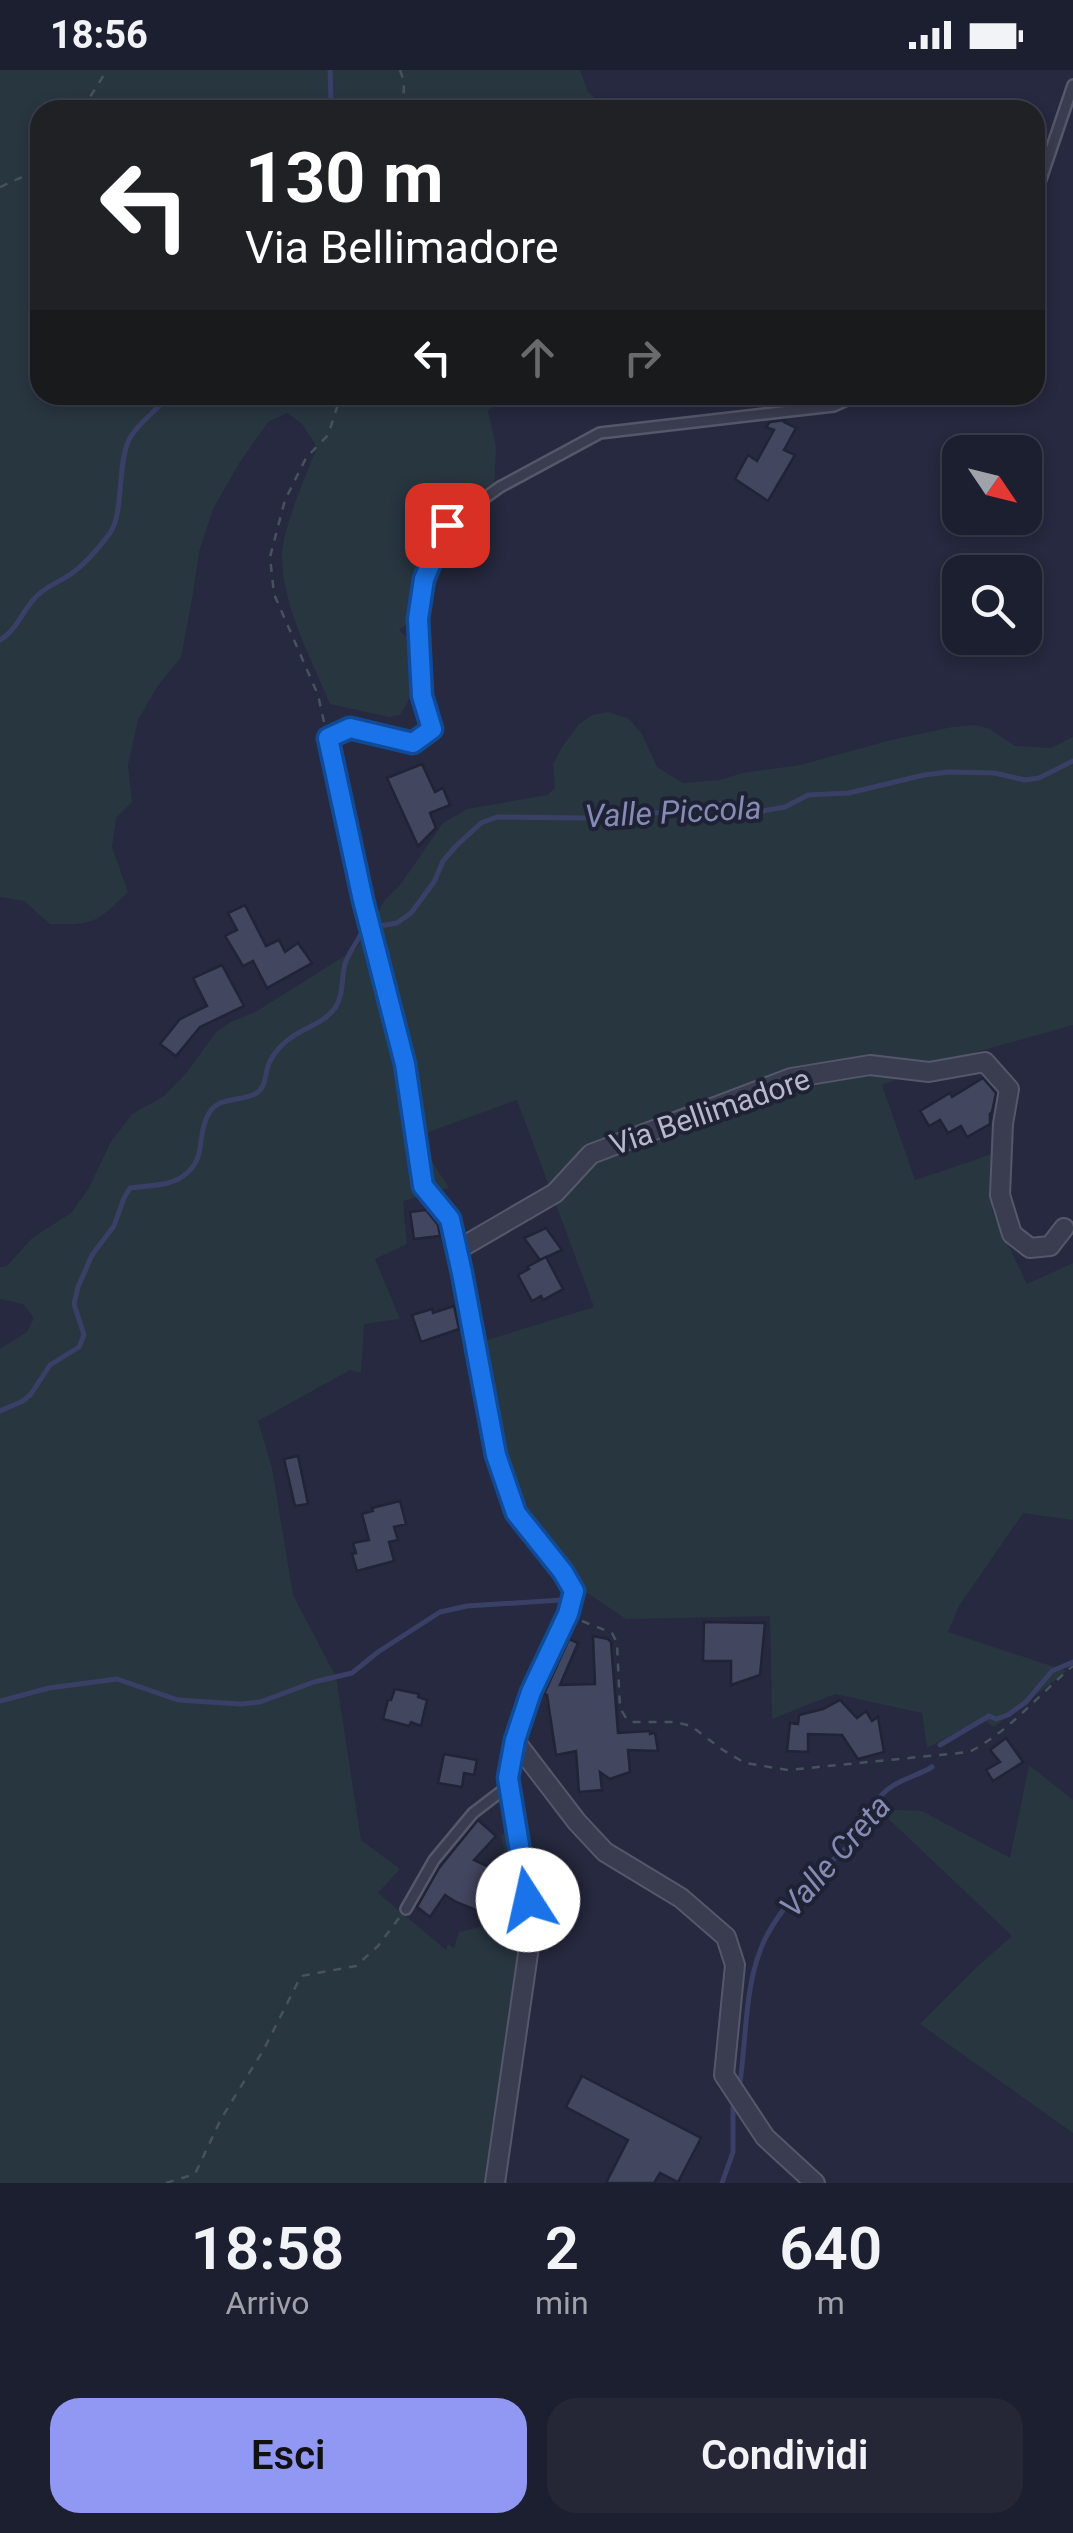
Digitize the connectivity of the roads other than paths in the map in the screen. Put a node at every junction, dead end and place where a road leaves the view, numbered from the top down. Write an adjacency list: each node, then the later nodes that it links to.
1 (1073, 85): 2 (lane)
2 (1045, 168)
3 (836, 405): 4 (lane)
4 (328, 738): 6 (street)
5 (1064, 1228): 6 (street, Via Bellimadore)
6 (457, 1250): 7 (street)
7 (515, 1740): 8 (street); 11 (street)
8 (509, 1786): 9 (lane); 10 (street)
9 (406, 1909)
10 (496, 2183)
11 (814, 2183)

